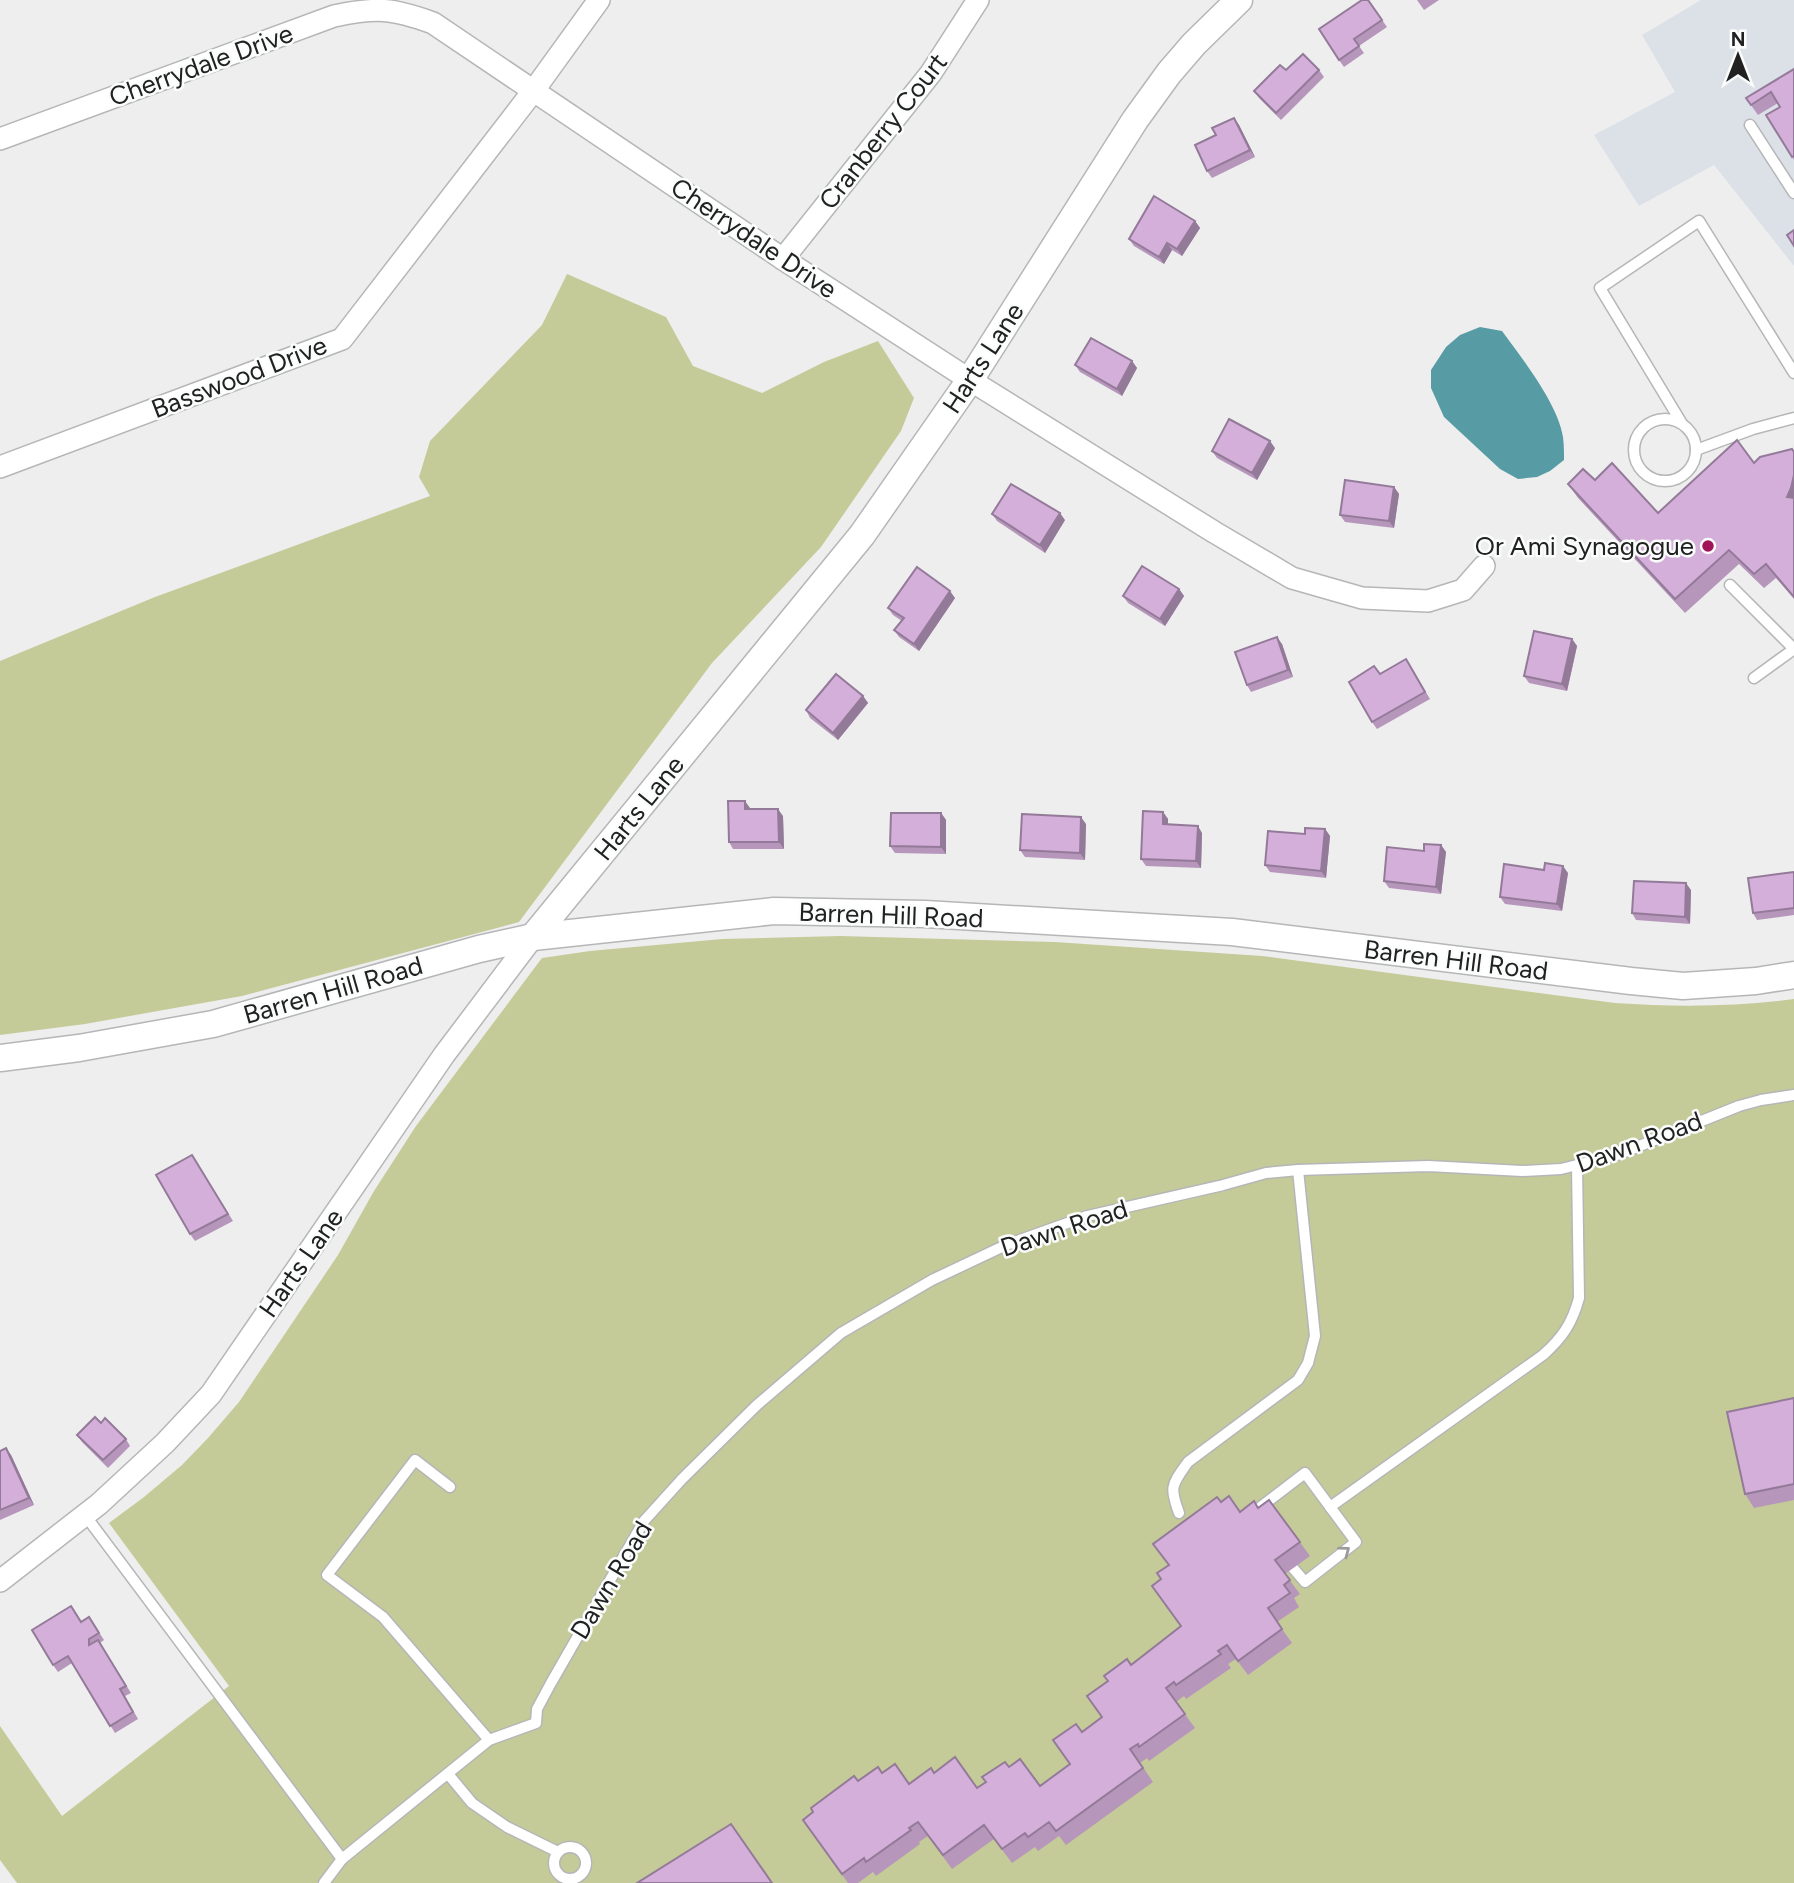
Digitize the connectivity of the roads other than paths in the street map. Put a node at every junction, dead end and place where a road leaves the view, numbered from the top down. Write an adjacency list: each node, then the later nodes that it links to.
1 (599, 0): 4 (street, Basswood Drive)
2 (978, 0): 8 (street, Cranberry Court)
3 (1239, 0): 10 (street, Harts Lane)
4 (534, 90): 6 (street, Cherrydale Drive); 8 (street, Cherrydale Drive); 14 (street, Basswood Drive)
5 (1750, 125): 7 (lane)
6 (0, 139)
7 (1794, 193)
8 (783, 258): 10 (street, Cherrydale Drive)
9 (1794, 373): 12 (lane)
10 (970, 380): 15 (street, Cherrydale Drive); 19 (street, Harts Lane)
11 (1794, 418): 13 (lane)
12 (1681, 422): 13 (lane); 13 (lane)
13 (1696, 450)
14 (0, 467)
15 (1484, 566)
16 (1730, 585): 17 (lane)
17 (1794, 649): 18 (lane)
18 (1754, 678)
19 (533, 937): 20 (street, Barren Hill Road); 21 (street, Barren Hill Road); 28 (street, Harts Lane)
20 (1794, 975)
21 (0, 1058)
22 (1794, 1095): 23 (lane, Dawn Road)
23 (1577, 1166): 24 (lane, Dawn Road); 26 (lane)
24 (1298, 1170): 27 (lane); 32 (lane, Dawn Road)
25 (450, 1487): 32 (lane)
26 (1330, 1507): 29 (lane); 30 (lane, one-way to 26)
27 (1179, 1513)
28 (85, 1516): 31 (street, Harts Lane); 35 (lane)
29 (1257, 1521)
30 (1293, 1568)
31 (0, 1581)
32 (489, 1740): 33 (lane)
33 (448, 1774): 34 (lane); 35 (lane)
34 (558, 1852)
35 (342, 1859): 36 (lane)
36 (324, 1883)

